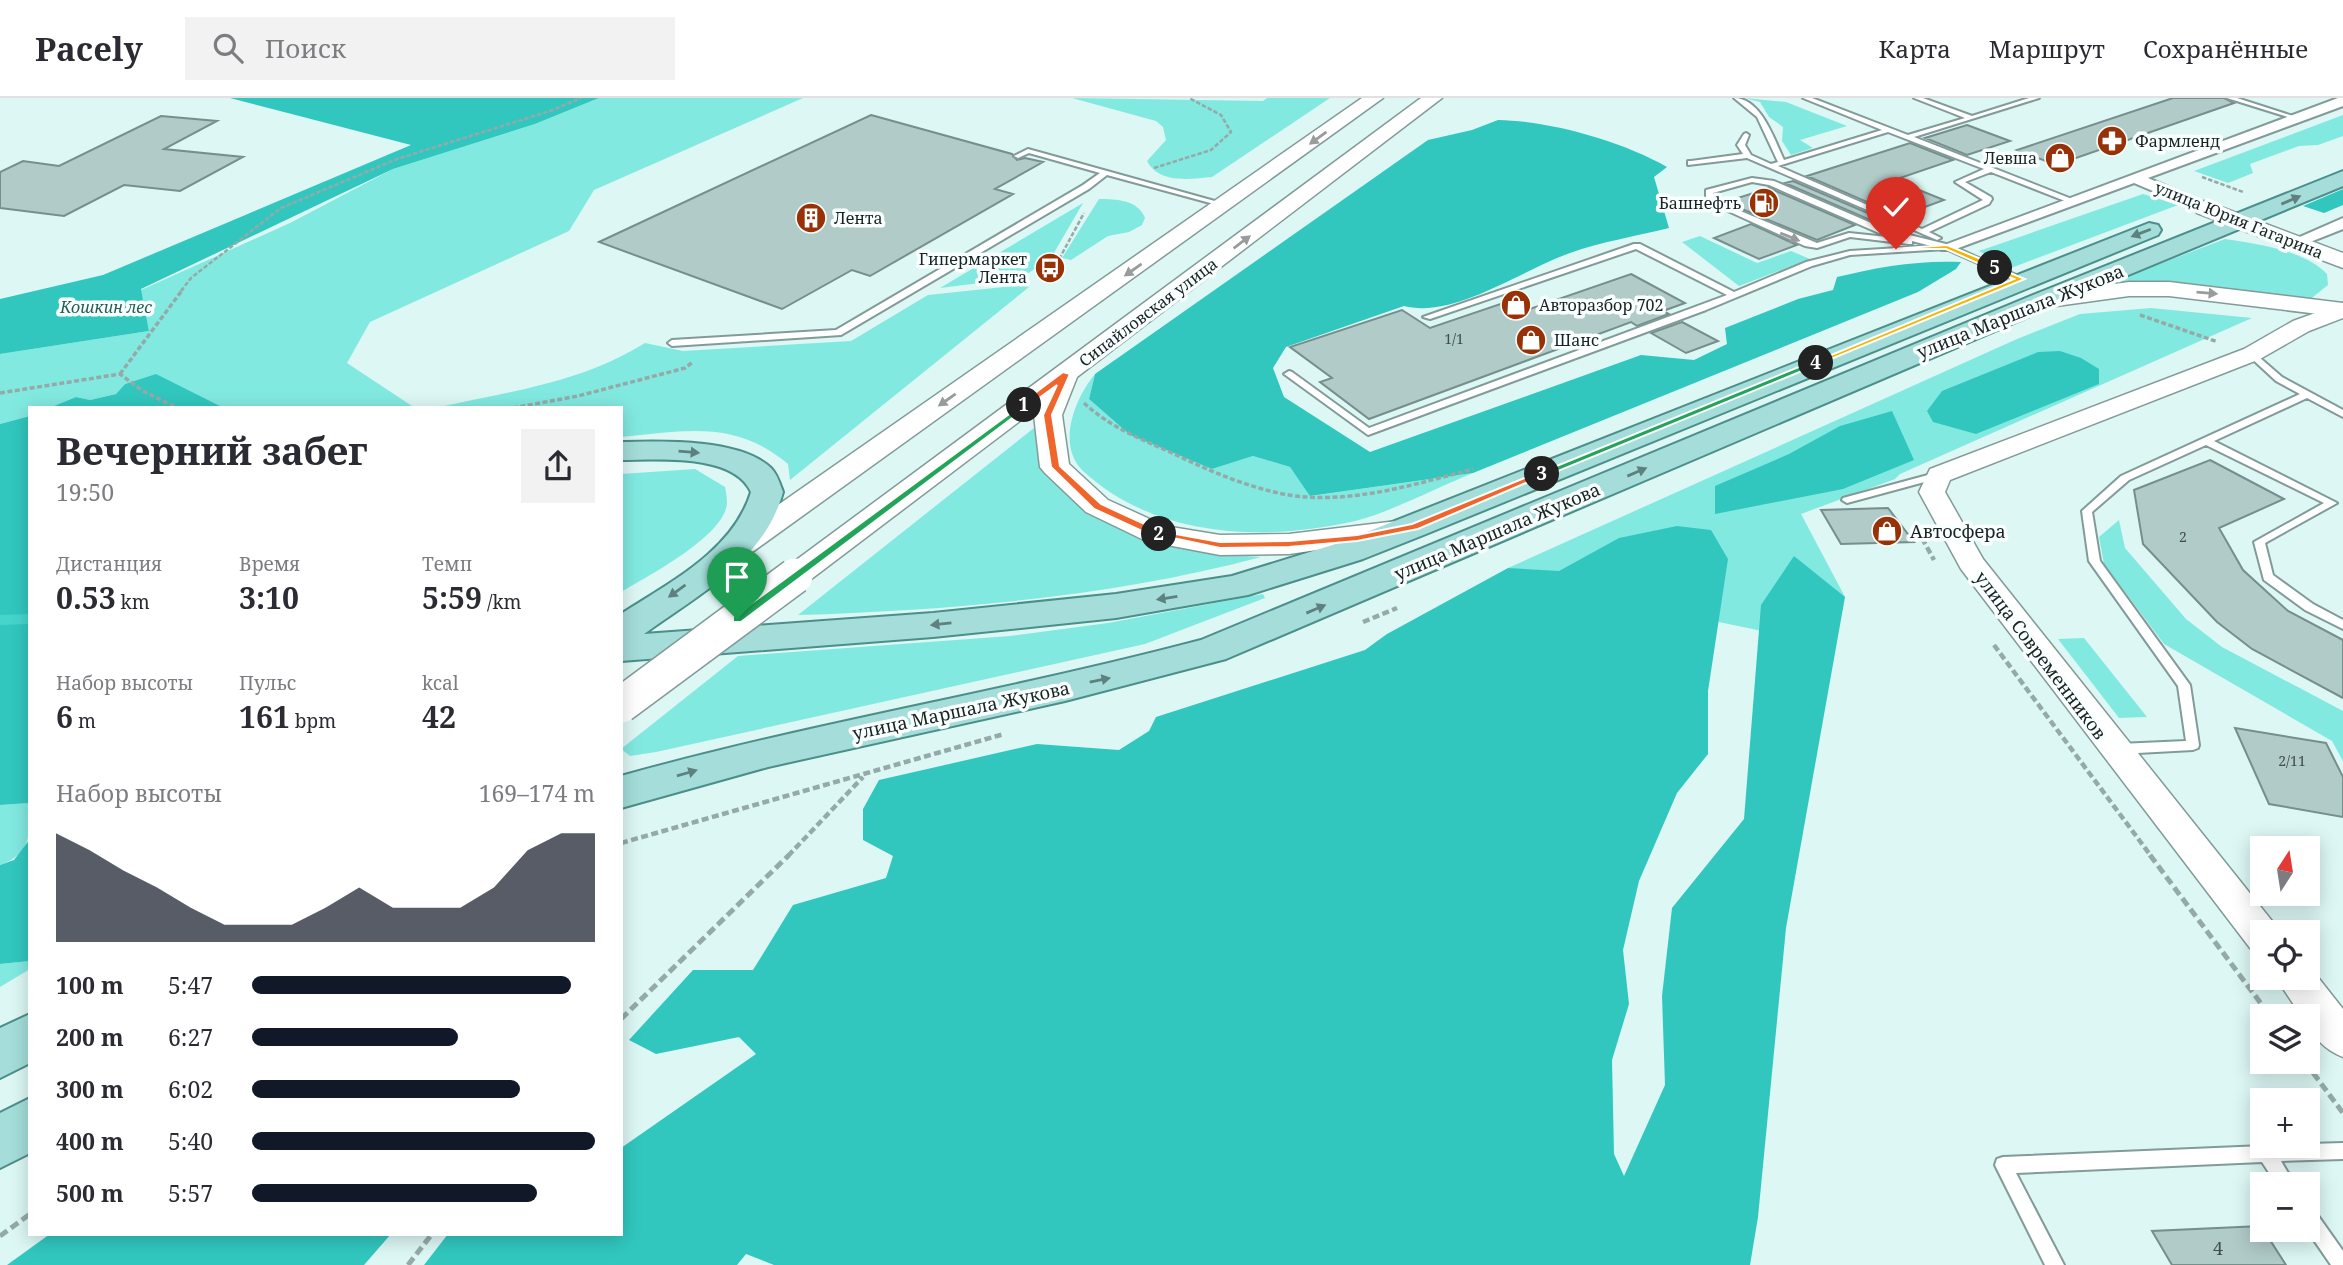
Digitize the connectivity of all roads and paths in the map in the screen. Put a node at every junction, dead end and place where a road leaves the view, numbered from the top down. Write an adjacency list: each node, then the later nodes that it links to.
1 (581, 98): 47 (path)
2 (1189, 98): 25 (path)
3 (1374, 98): 29 (main road, one-way to 29)
4 (1433, 98): 48 (main road, Сипайловская улица, one-way to 4)
5 (1737, 98): 19 (lane)
6 (1806, 98): 13 (lane)
7 (1917, 98): 11 (lane)
8 (2036, 98): 11 (lane)
9 (2230, 98): 12 (lane)
10 (2343, 101): 12 (street)
11 (1972, 118): 15 (lane)
12 (2296, 118): 23 (street)
13 (1888, 130): 15 (lane); 19 (lane)
14 (1746, 135): 17 (lane)
15 (1908, 137): 21 (lane)
16 (1018, 156): 22 (lane)
17 (1748, 156): 18 (lane); 20 (lane)
18 (1691, 163)
19 (1782, 163): 20 (lane)
20 (1771, 166): 32 (lane)
21 (1991, 169): 27 (lane); 32 (lane)
22 (1105, 172): 25 (lane); 26 (lane)
23 (2135, 178): 27 (street); 28 (street, улица Юрия Гагарина)
24 (2343, 178): 30 (main road, улица Маршала Жукова, one-way to 24)
25 (1134, 180): 29 (lane)
26 (1086, 187): 36 (path); 42 (lane)
27 (2073, 201): 34 (street)
28 (2218, 203): 30 (main road, улица Юрия Гагарина); 37 (main road, улица Маршала Жукова, one-way to 37)
29 (1225, 205): 63 (main road, one-way to 63)
30 (2239, 223): 33 (main road, улица Юрия Гагарина); 37 (main road, улица Маршала Жукова)
31 (2343, 223): 33 (street)
32 (1922, 232): 34 (lane)
33 (2294, 243): 35 (main road, улица Юрия Гагарина)
34 (1950, 246): 34 (lane, one-way to 34); 37 (lane); 38 (lane)
35 (2343, 261)
36 (1050, 268)
37 (2031, 290): 39 (main road, one-way to 39); 62 (main road, улица Маршала Жукова); 72 (main road, улица Маршала Жукова, one-way to 37)
38 (1734, 295): 41 (lane); 49 (lane)
39 (2343, 310): 45 (street)
40 (2131, 312): 43 (path)
41 (1427, 317)
42 (722, 340): 44 (lane); 54 (path)
43 (2219, 342): 45 (path); 45 (path); 46 (path)
44 (673, 343)
45 (2241, 345): 52 (lane); 59 (street)
46 (2206, 347)
47 (120, 374): 51 (path); 53 (path)
48 (1066, 374): 62 (main road); 69 (main road, Сипайловская улица, bridge)
49 (1289, 374)
50 (1090, 392): 58 (path)
51 (0, 393)
52 (2307, 395): 55 (lane); 56 (lane)
53 (173, 406)
54 (524, 406)
55 (2343, 414)
56 (2207, 441): 65 (lane); 70 (lane)
57 (623, 451): 63 (main road, one-way to 63)
58 (1481, 467)
59 (1939, 475): 60 (lane); 70 (street, улица Современников)
60 (1904, 483): 61 (lane); 64 (path)
61 (1847, 500)
62 (1414, 527): 68 (main road, улица Маршала Жукова, one-way to 68)
63 (733, 551): 66 (main road, one-way to 66)
64 (1936, 563)
65 (2343, 625)
66 (623, 631)
67 (1989, 638): 75 (path)
68 (623, 648)
69 (623, 704)
70 (2114, 750): 73 (street, улица Современников)
71 (864, 776): 76 (path)
72 (623, 791)
73 (2250, 921)
74 (2304, 990): 78 (street)
75 (2261, 1004)
76 (623, 1017)
77 (28, 1037): 79 (main road)
78 (2343, 1039)
79 (0, 1055)
80 (2314, 1074): 81 (path)
81 (2343, 1114)
82 (28, 1123): 83 (main road)
83 (0, 1143)
84 (2343, 1151): 85 (lane)
85 (2320, 1152)
86 (2250, 1155): 92 (lane)
87 (28, 1215): 89 (path)
88 (2320, 1233): 93 (lane)
89 (0, 1236)
90 (430, 1236): 91 (path)
91 (408, 1265)
92 (2055, 1265)
93 (2342, 1265)

